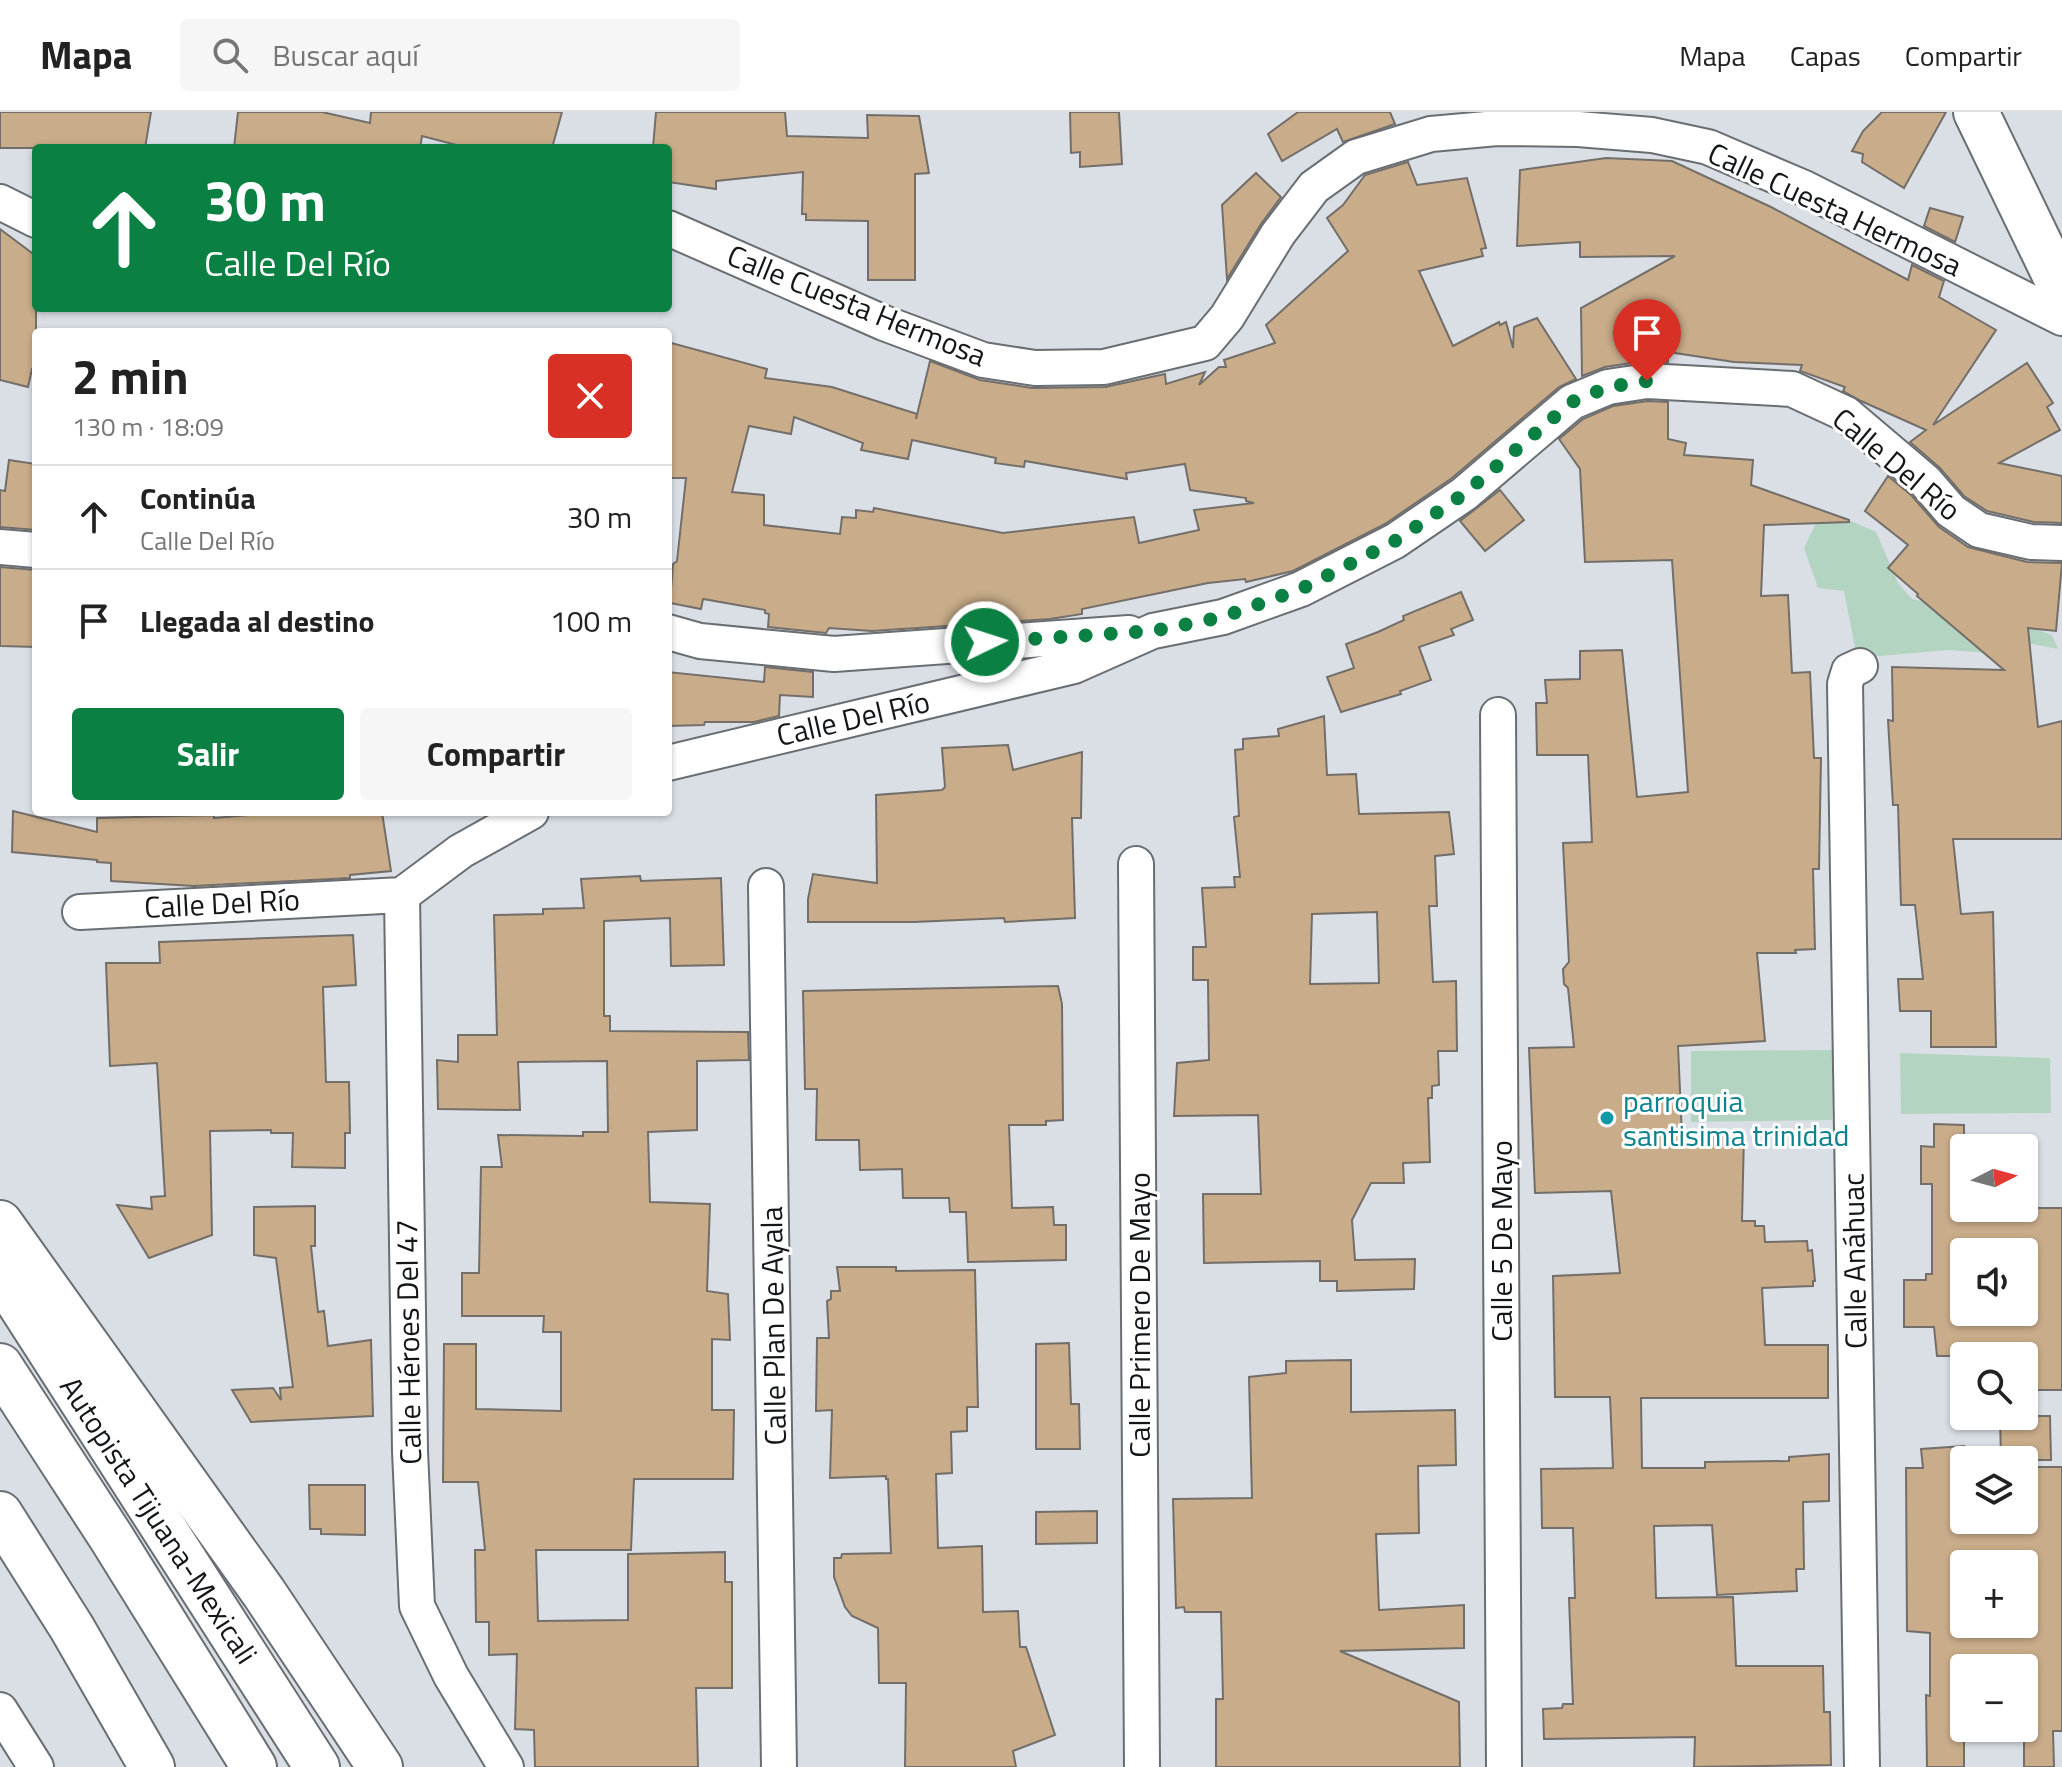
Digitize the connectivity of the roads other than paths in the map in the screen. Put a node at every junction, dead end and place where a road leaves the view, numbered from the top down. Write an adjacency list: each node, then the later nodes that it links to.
1 (1976, 112): 5 (main road)
2 (0, 202): 3 (street)
3 (32, 218)
4 (672, 230): 6 (street, Calle Cuesta Hermosa)
5 (2062, 290)
6 (2062, 318)
7 (2062, 543): 10 (street, Calle Del Río)
8 (0, 547): 9 (street)
9 (32, 550)
10 (1153, 631): 11 (street); 14 (street, Calle Del Río)
11 (672, 633)
12 (1860, 666): 34 (street, Calle Anáhuac)
13 (1498, 715): 33 (street, Calle 5 De Mayo)
14 (672, 762)
15 (524, 816): 18 (street)
16 (1136, 864): 32 (street, Calle Primero De Mayo)
17 (766, 886): 31 (street, Calle Plan De Ayala)
18 (402, 895): 19 (street, Calle Del Río); 30 (street, Calle Héroes Del 47)
19 (80, 912)
20 (0, 1223): 29 (main road)
21 (0, 1273): 28 (main road, Autopista Tijuana-Mexicali)
22 (0, 1366): 27 (main road, Autopista Tijuana-Mexicali)
23 (0, 1514): 26 (main road)
24 (0, 1710): 25 (street)
25 (36, 1767)
26 (152, 1767)
27 (254, 1767)
28 (317, 1767)
29 (380, 1767)
30 (506, 1767)
31 (779, 1767)
32 (1142, 1767)
33 (1504, 1767)
34 (1862, 1767)

